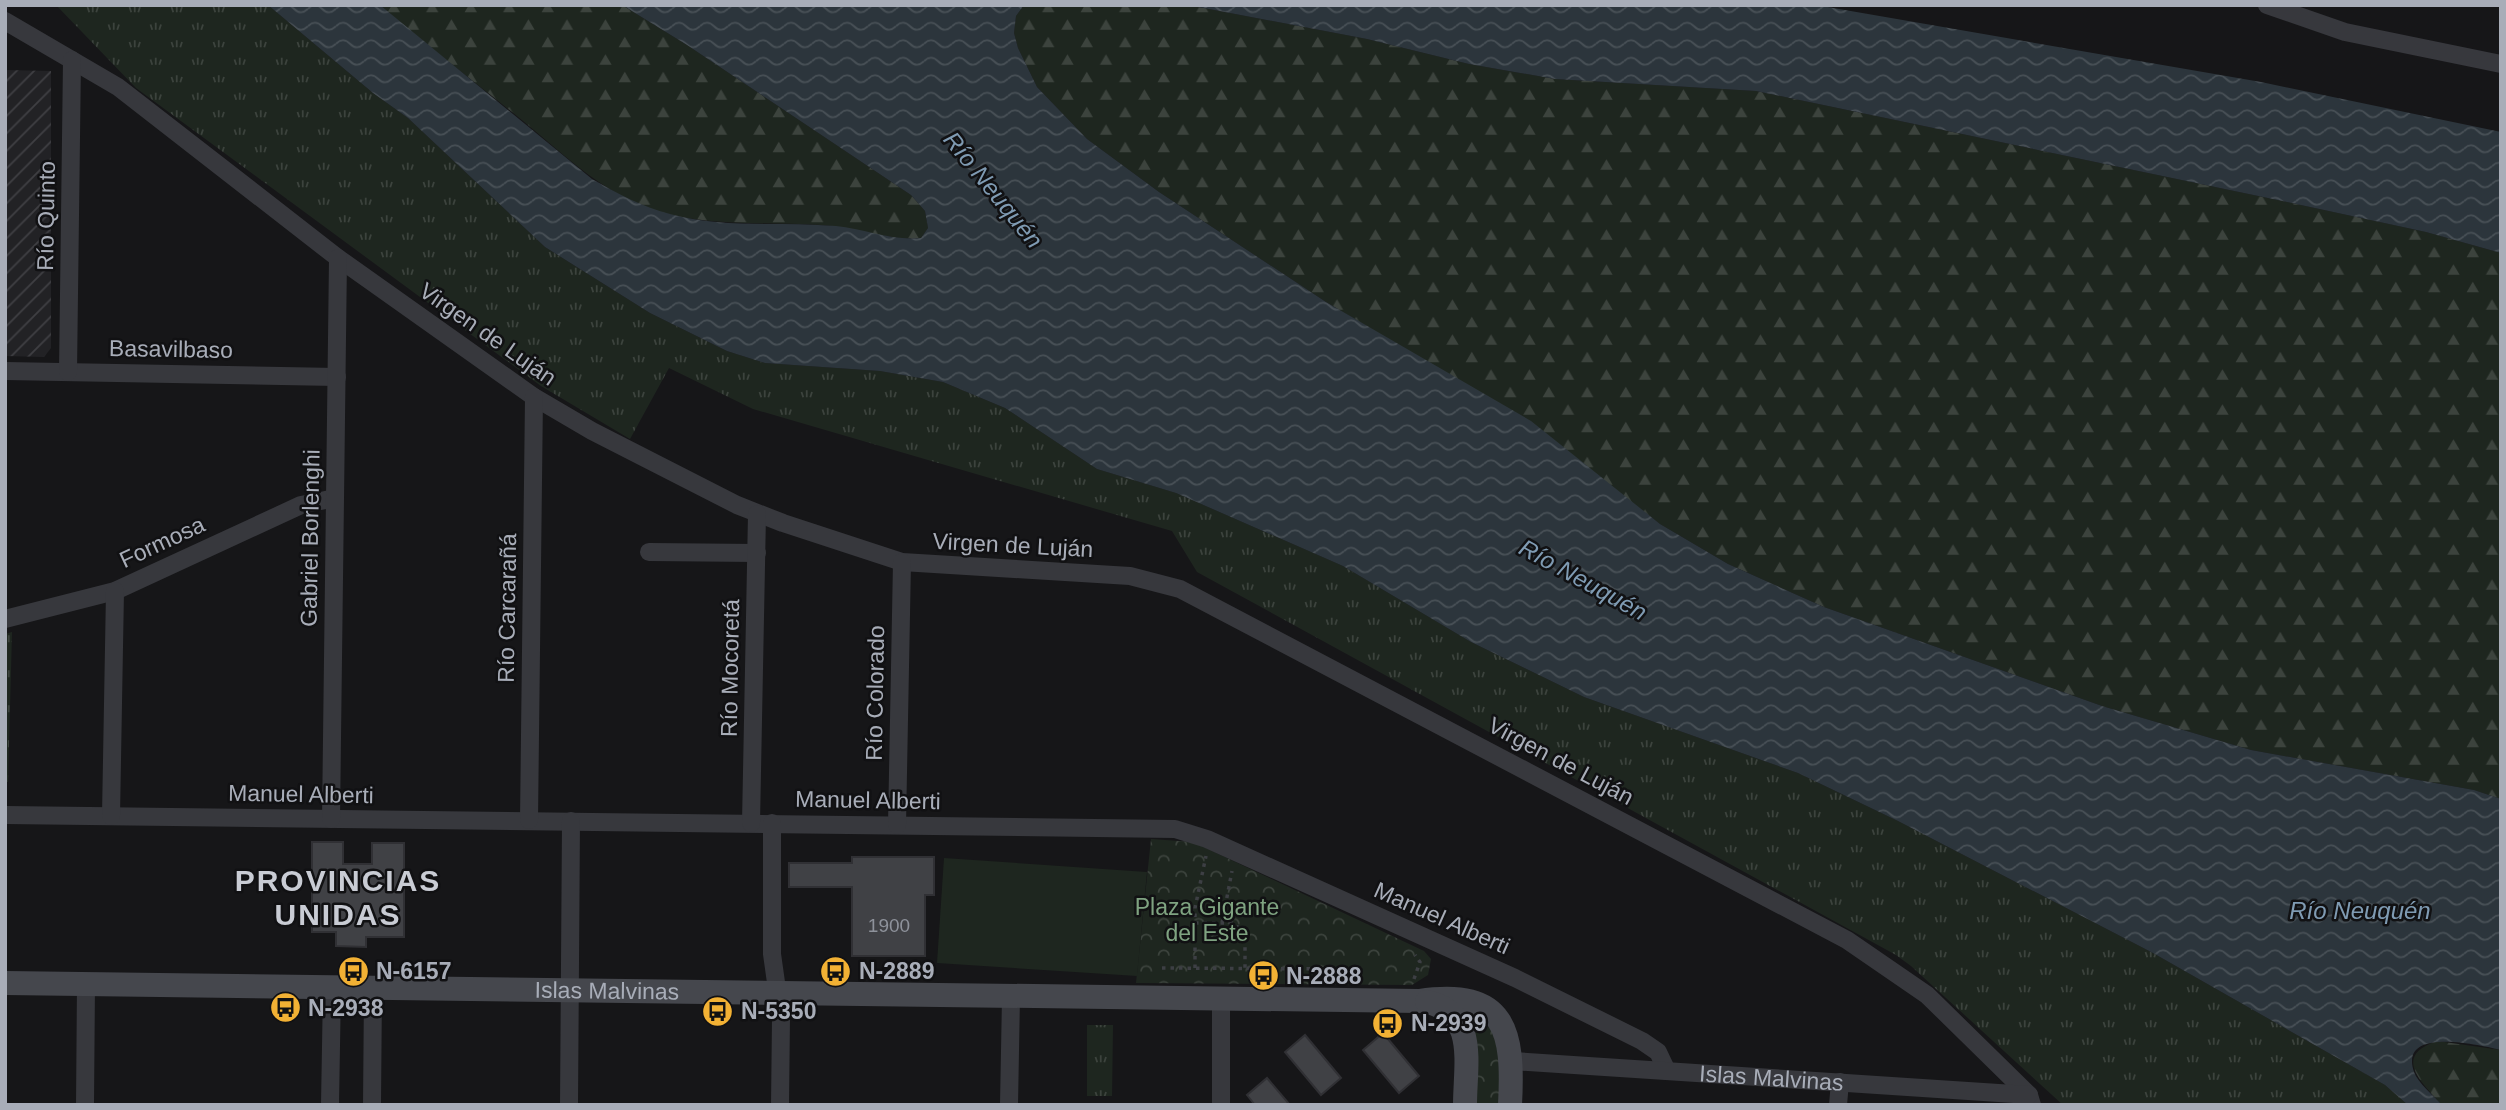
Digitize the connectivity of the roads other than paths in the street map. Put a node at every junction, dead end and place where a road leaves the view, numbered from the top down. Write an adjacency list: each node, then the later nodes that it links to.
1 (2267, 5): 4 (street)
2 (5, 21): 3 (street, Virgen de Luján)
3 (72, 60): 5 (street, Virgen de Luján); 7 (street, Río Quinto)
4 (2501, 64)
5 (338, 258): 8 (street, Gabriel Borlenghi); 9 (street, Virgen de Luján)
6 (5, 371): 7 (street, Basavilbaso)
7 (68, 372): 8 (street, Basavilbaso)
8 (337, 377): 10 (street, Gabriel Borlenghi)
9 (534, 397): 11 (street, Virgen de Luján); 20 (street, Río Carcarañá)
10 (335, 498): 15 (street, Formosa); 19 (street, Gabriel Borlenghi)
11 (758, 514): 13 (street, Río Mocoretá); 14 (street, Virgen de Luján)
12 (649, 552): 13 (street)
13 (757, 553): 22 (street, Río Mocoretá)
14 (902, 562): 24 (street, Río Colorado); 37 (street, Virgen de Luján)
15 (115, 591): 16 (street, Formosa); 18 (street)
16 (5, 618)
17 (5, 815): 18 (street, Manuel Alberti)
18 (111, 816): 19 (street, Manuel Alberti)
19 (331, 819): 20 (street, Manuel Alberti)
20 (529, 820): 21 (street, Manuel Alberti)
21 (571, 821): 22 (street, Manuel Alberti); 29 (street)
22 (751, 823): 23 (street, Manuel Alberti)
23 (772, 823): 24 (street, Manuel Alberti); 31 (street)
24 (897, 825): 35 (street, Manuel Alberti)
25 (5, 983): 26 (main road, Islas Malvinas)
26 (86, 984): 27 (main road, Islas Malvinas); 38 (street)
27 (332, 988): 28 (main road, Islas Malvinas); 39 (street)
28 (373, 989): 29 (main road, Islas Malvinas); 40 (street)
29 (570, 991): 31 (main road, Islas Malvinas); 41 (street)
30 (1416, 991): 33 (main road, Islas Malvinas); 34 (main road, Islas Malvinas); 45 (main road)
31 (778, 994): 32 (main road, Islas Malvinas); 42 (street)
32 (1011, 998): 33 (main road, Islas Malvinas); 43 (street)
33 (1221, 999): 44 (street)
34 (1513, 1061): 35 (street, Islas Malvinas); 46 (main road)
35 (1667, 1071): 36 (street, Islas Malvinas)
36 (1840, 1082): 37 (street, Islas Malvinas); 47 (street)
37 (2030, 1100)
38 (85, 1105)
39 (330, 1105)
40 (372, 1105)
41 (569, 1105)
42 (780, 1105)
43 (1009, 1105)
44 (1221, 1105)
45 (1465, 1105)
46 (1510, 1105)
47 (1838, 1105)

